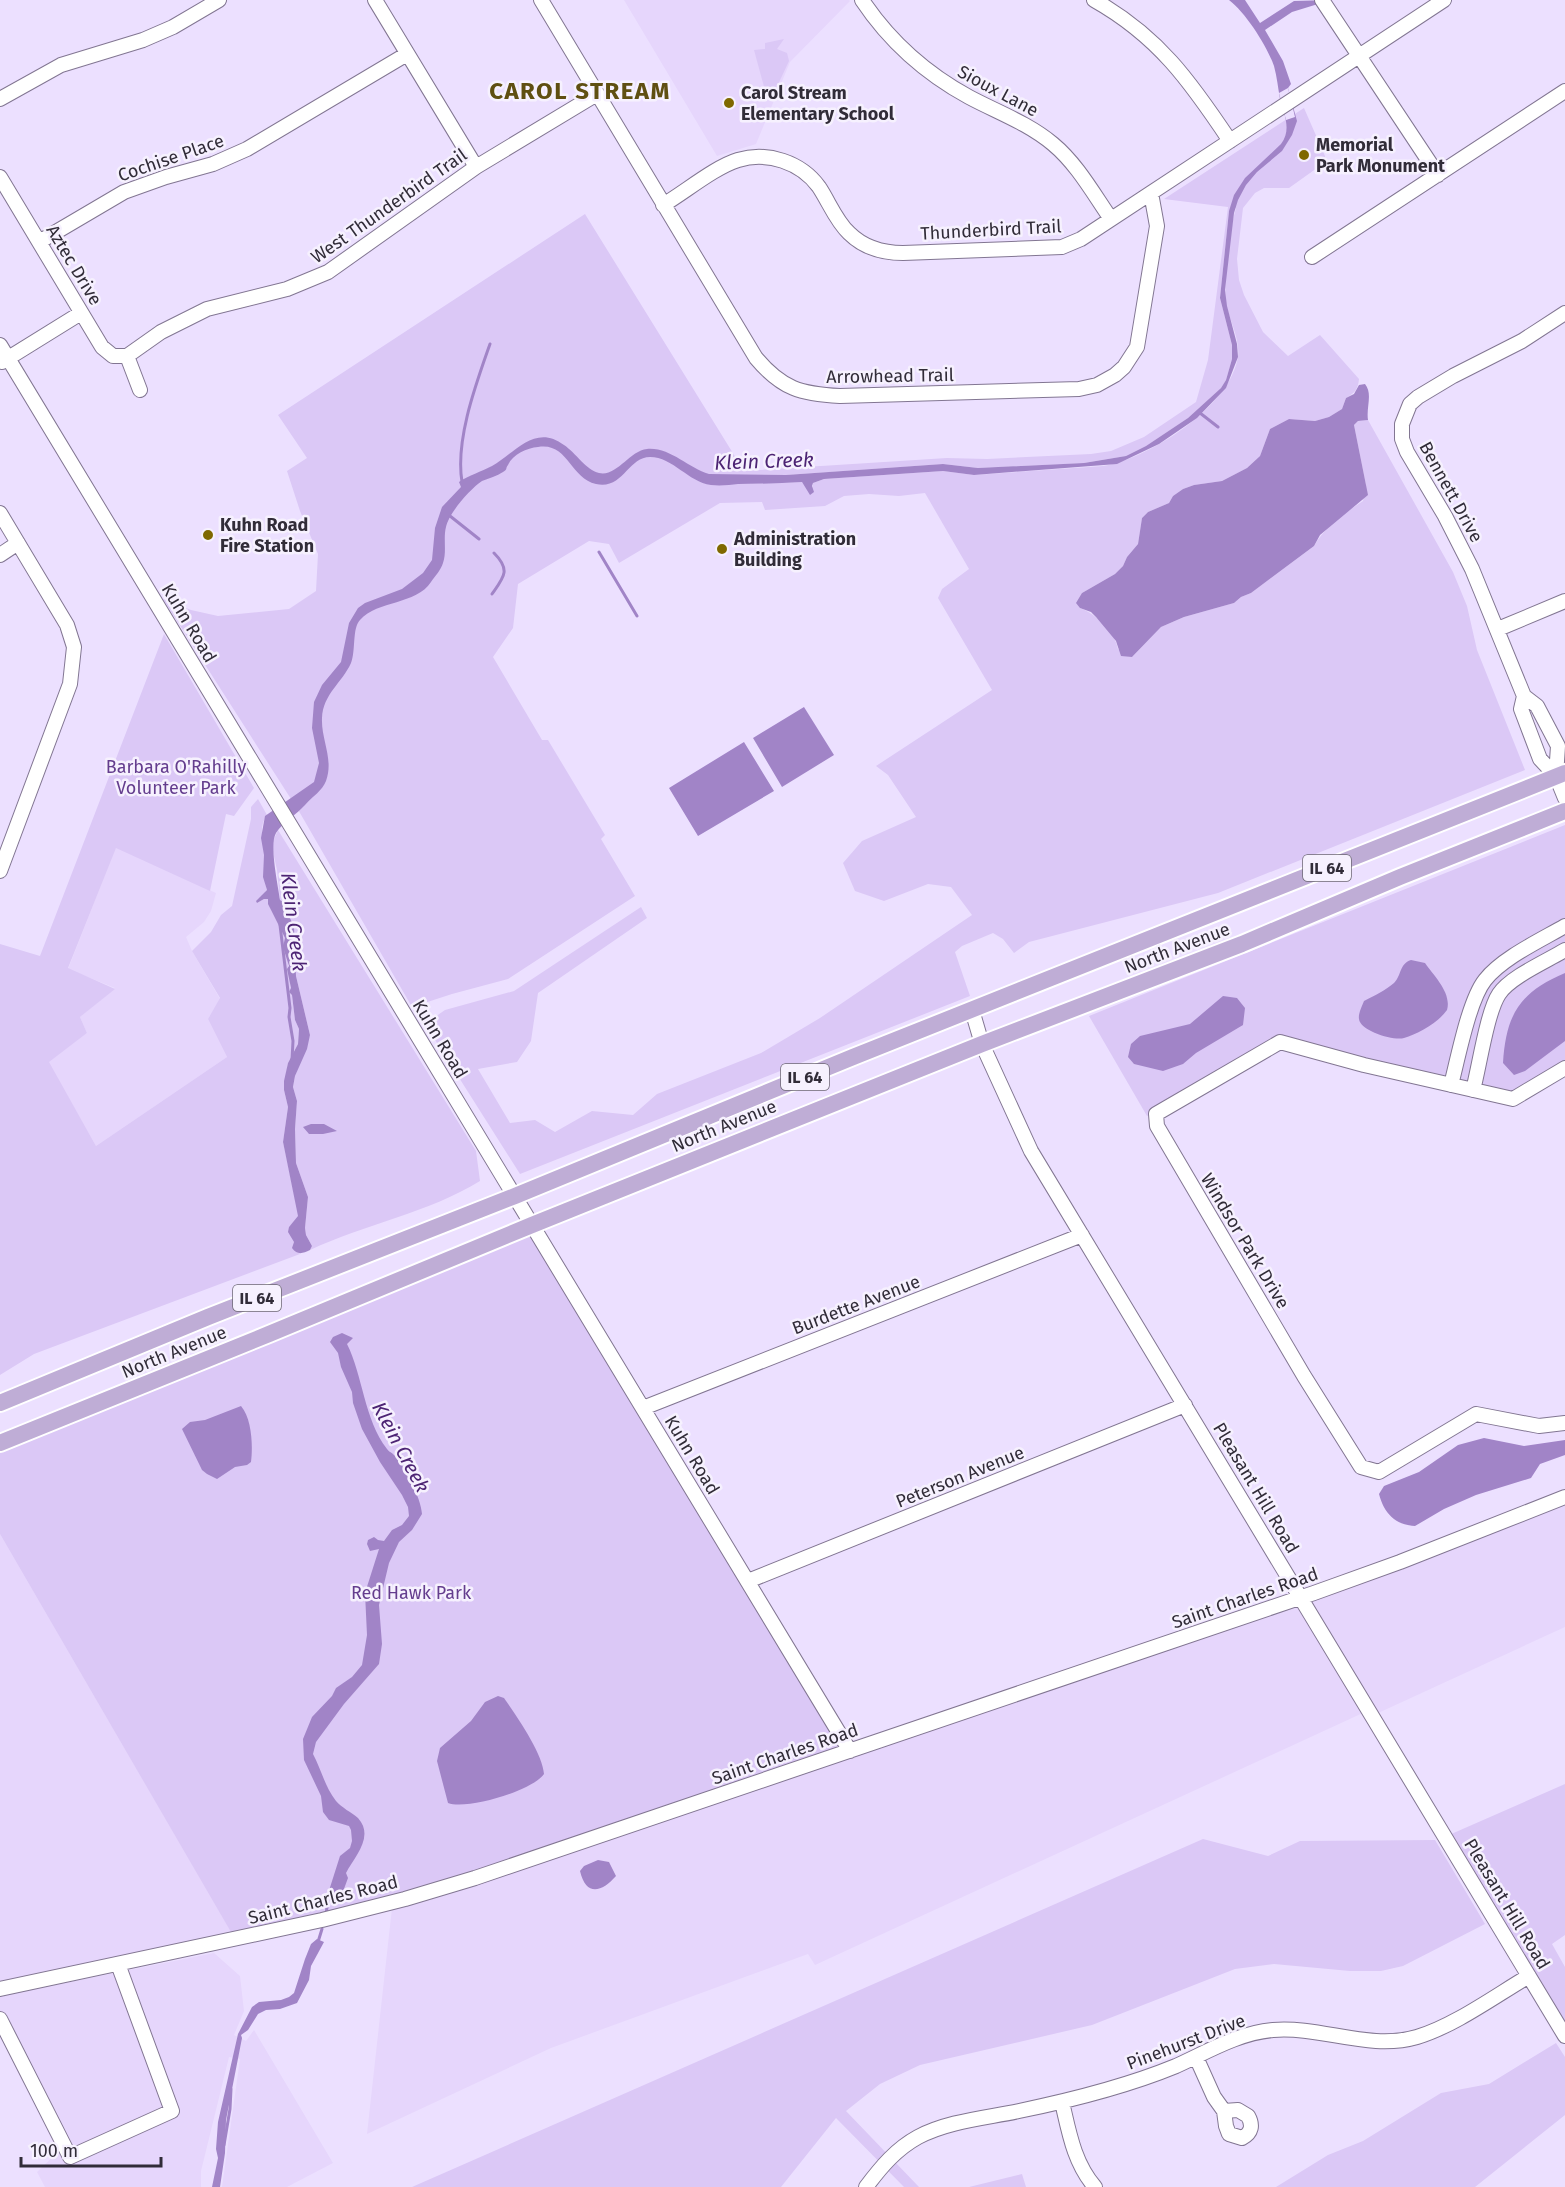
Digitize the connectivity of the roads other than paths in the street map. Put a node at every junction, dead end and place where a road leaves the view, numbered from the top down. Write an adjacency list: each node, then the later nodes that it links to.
1 (219, 0): 12 (street)
2 (375, 0): 8 (street)
3 (541, 0): 11 (street, Arrowhead Trail)
4 (862, 0): 19 (street, Sioux Lane)
5 (1094, 0): 13 (street)
6 (1322, 0): 9 (street)
7 (1444, 0): 9 (street, Thunderbird Trail)
8 (407, 54): 14 (street); 20 (street, Cochise Place)
9 (1359, 56): 13 (street, Thunderbird Trail); 15 (street)
10 (1565, 91): 15 (street)
11 (597, 94): 14 (street, West Thunderbird Trail); 18 (street, Arrowhead Trail)
12 (0, 99)
13 (1230, 141): 17 (street, Thunderbird Trail)
14 (476, 167): 25 (street, West Thunderbird Trail)
15 (1438, 175): 21 (street)
16 (0, 177): 20 (street, Aztec Drive)
17 (1151, 193): 18 (street, Arrowhead Trail); 19 (street, Thunderbird Trail)
18 (663, 205): 19 (street, Thunderbird Trail)
19 (1111, 219)
20 (39, 242): 22 (street, Aztec Drive)
21 (1312, 257)
22 (81, 313): 25 (street, Aztec Drive); 26 (street)
23 (1565, 313): 32 (street, Bennett Drive)
24 (0, 345): 26 (street, Kuhn Road)
25 (127, 356): 27 (street)
26 (4, 361): 46 (street, Kuhn Road)
27 (140, 390)
28 (0, 513): 29 (street)
29 (18, 543): 30 (street); 37 (street)
30 (0, 555)
31 (1565, 601): 32 (street)
32 (1498, 629): 33 (street, Bennett Drive)
33 (1524, 696): 34 (street, Bennett Drive); 34 (street, Bennett Drive)
34 (1561, 775): 35 (street); 41 (main road, North Avenue / IL 64)
35 (1565, 798)
36 (1565, 811): 42 (main road, North Avenue / IL 64)
37 (0, 870)
38 (1565, 926): 39 (street)
39 (1552, 934): 40 (street); 44 (street)
40 (1564, 951): 45 (street)
41 (972, 1010): 42 (street, Pleasant Hill Road); 46 (main road, North Avenue / IL 64)
42 (982, 1044): 47 (main road, North Avenue / IL 64); 48 (street, Pleasant Hill Road)
43 (1565, 1068): 45 (street, Windsor Park Drive)
44 (1451, 1085): 45 (street, Windsor Park Drive); 52 (street, Windsor Park Drive)
45 (1473, 1090)
46 (515, 1196): 47 (street, Kuhn Road); 49 (main road, North Avenue / IL 64)
47 (532, 1225): 51 (street, Kuhn Road); 53 (main road, North Avenue / IL 64)
48 (1082, 1235): 50 (street, Pleasant Hill Road); 51 (street, Burdette Avenue)
49 (0, 1403)
50 (1185, 1406): 55 (street, Peterson Avenue); 56 (street, Pleasant Hill Road)
51 (643, 1408): 55 (street, Kuhn Road)
52 (1565, 1423)
53 (0, 1443)
54 (1565, 1497): 56 (street, Saint Charles Road)
55 (748, 1581): 57 (street, Kuhn Road)
56 (1302, 1598): 57 (street, Saint Charles Road); 59 (street, Pleasant Hill Road)
57 (850, 1751): 58 (street, Saint Charles Road)
58 (118, 1964): 60 (street, Saint Charles Road); 61 (street)
59 (1529, 1976): 62 (street, Pleasant Hill Road); 63 (street, Pinehurst Drive)
60 (0, 1989)
61 (0, 2019)
62 (1565, 2036)
63 (1196, 2057): 64 (street, Pinehurst Drive); 65 (street)
64 (1062, 2102): 66 (street, Pinehurst Drive); 67 (street)
65 (1224, 2111)
66 (866, 2187)
67 (1095, 2187)

